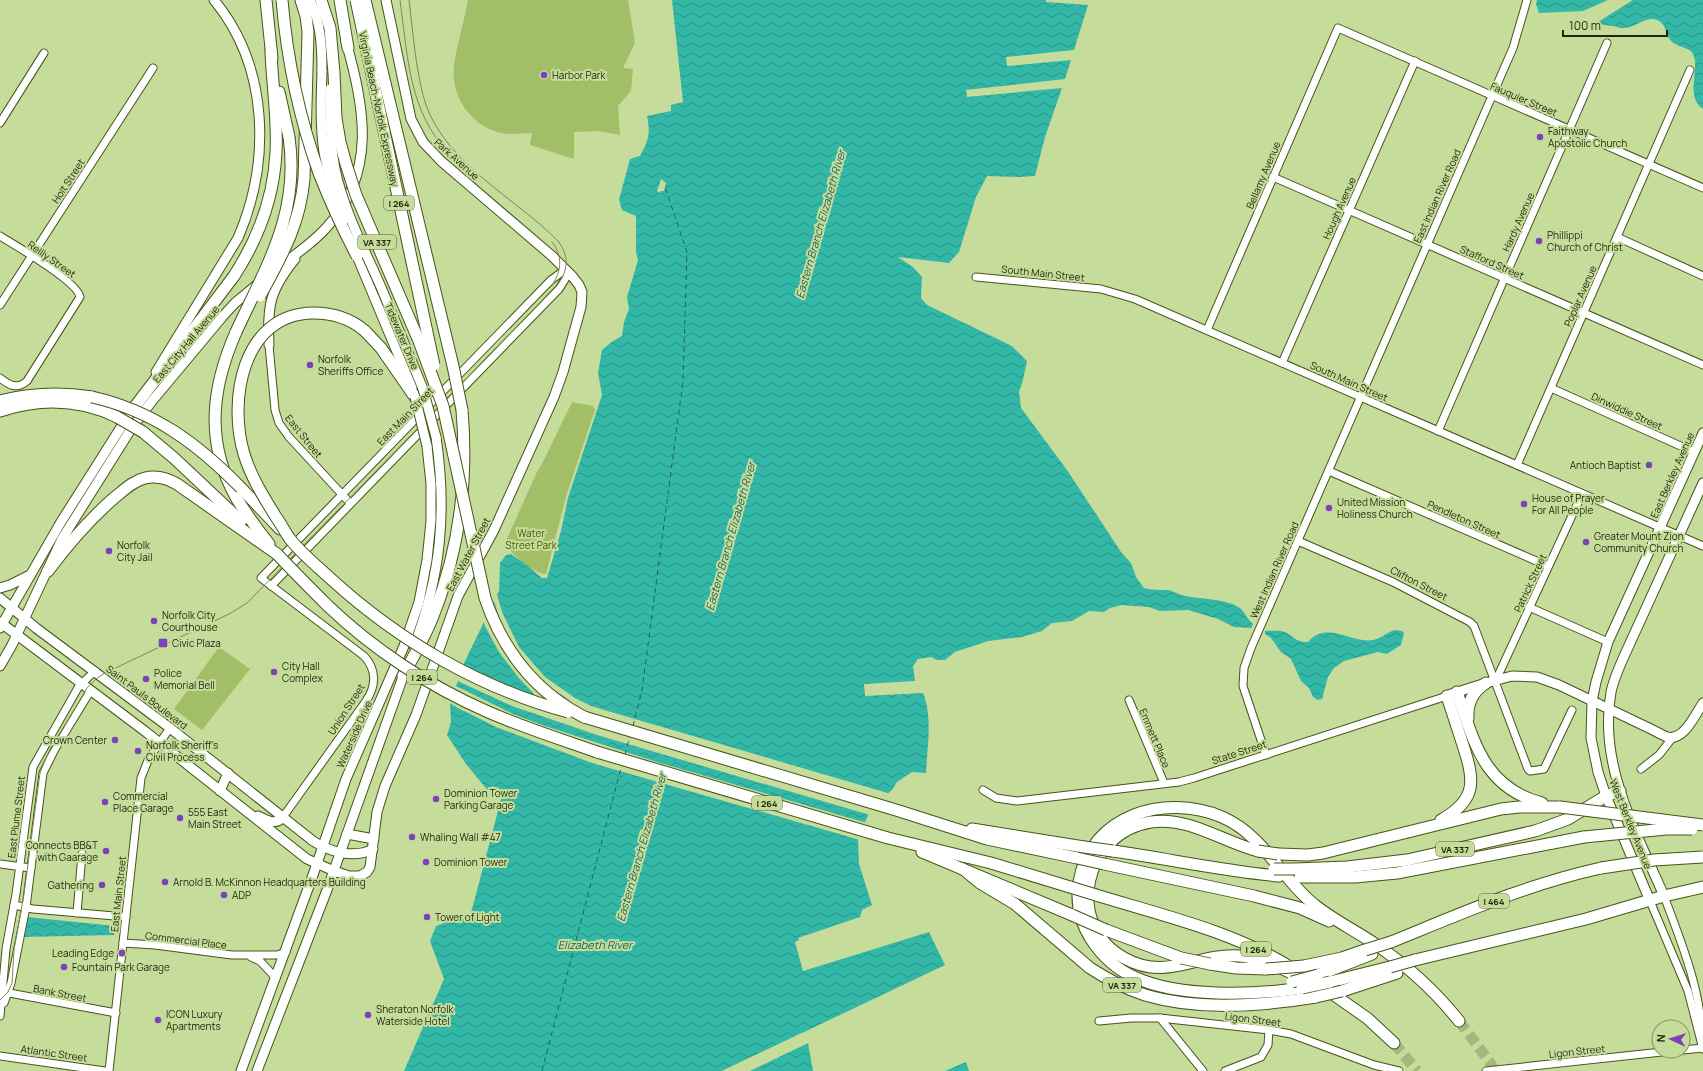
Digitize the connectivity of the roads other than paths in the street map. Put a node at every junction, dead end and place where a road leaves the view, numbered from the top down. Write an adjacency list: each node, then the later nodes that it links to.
1 (214, 0): 52 (main road, East City Hall Avenue)
2 (266, 0): 16 (highway, I 264)
3 (282, 0): 34 (highway, bridge)
4 (301, 0): 42 (highway, bridge)
5 (310, 0): 21 (main road, Tidewater Drive)
6 (322, 0): 21 (highway, VA 337)
7 (334, 0): 15 (main road, East City Hall Avenue)
8 (340, 0): 15 (highway)
9 (356, 0): 51 (highway, Virginia Beach-Norfolk Expressway / I 264, bridge)
10 (365, 0): 84 (highway, bridge)
11 (386, 0): 35 (main road, Park Avenue)
12 (1528, 0): 22 (street, East Indian River Road)
13 (1338, 28): 18 (street, Fauquier Street); 26 (street, Bellamy Avenue)
14 (1608, 44): 24 (street, Hardy Avenue)
15 (348, 48): 32 (main road, East City Hall Avenue)
16 (271, 51): 42 (highway, I 264, bridge); 52 (highway)
17 (44, 53): 23 (street)
18 (1415, 61): 22 (street, Fauquier Street); 28 (street, Hough Avenue)
19 (153, 68): 33 (street, Holt Street)
20 (1690, 70): 25 (street, Poplar Avenue)
21 (329, 72): 34 (main road, Tidewater Drive, bridge); 51 (highway, VA 337, bridge); 84 (main road, Tidewater Drive, bridge)
22 (1492, 96): 24 (street, Fauquier Street); 31 (street, East Indian River Road)
23 (0, 123)
24 (1570, 130): 25 (street, Fauquier Street); 38 (street, Hardy Avenue)
25 (1649, 164): 27 (street, Fauquier Street); 30 (street, Poplar Avenue)
26 (1273, 177): 28 (street, Stafford Street); 41 (street, Bellamy Avenue)
27 (1703, 188)
28 (1349, 210): 31 (street, Stafford Street); 44 (street, Hough Avenue)
29 (0, 236): 33 (street, Reilly Street)
30 (1617, 237): 36 (street); 40 (street, Poplar Avenue)
31 (1427, 244): 38 (street, Stafford Street); 49 (street, East Indian River Road)
32 (302, 249): 43 (main road); 70 (main road, East City Hall Avenue)
33 (32, 256): 39 (street, Holt Street); 46 (street, Reilly Street)
34 (357, 256): 48 (main road, Tidewater Drive)
35 (567, 271): 61 (street, East Main Street); 62 (street); 110 (main road, East Water Street)
36 (1703, 276)
37 (976, 277): 41 (street, South Main Street)
38 (1505, 278): 40 (street, Stafford Street); 54 (street, Hardy Avenue)
39 (0, 305)
40 (1584, 312): 45 (street, Stafford Street); 47 (street, Poplar Avenue)
41 (1207, 330): 44 (street, South Main Street)
42 (236, 332): 68 (highway, I 264)
43 (269, 345): 61 (street, East Street)
44 (1282, 363): 49 (street, South Main Street)
45 (1703, 365)
46 (0, 378)
47 (1551, 388): 56 (street, Dinwiddie Street); 57 (street, Poplar Avenue)
48 (415, 397): 65 (highway, bridge); 119 (main road, Waterside Drive, bridge)
49 (1360, 397): 54 (street, South Main Street); 58 (street, West Indian River Road)
50 (0, 401): 65 (highway, bridge)
51 (443, 406): 94 (highway, I 264, bridge)
52 (134, 408): 71 (main road, East City Hall Avenue)
53 (0, 411): 68 (highway, bridge)
54 (1438, 431): 57 (street, South Main Street)
55 (1703, 433): 56 (main road, East Berkley Avenue)
56 (1694, 452): 63 (main road, East Berkley Avenue)
57 (1517, 465): 60 (street, South Main Street)
58 (1329, 471): 66 (street, West Indian River Road); 69 (street, Pendleton Street)
59 (1703, 483): 64 (main road)
60 (1582, 494): 63 (street, South Main Street); 69 (street, Patrick Street)
61 (342, 495): 62 (street, East Street); 72 (street, East Main Street)
62 (350, 503): 73 (street)
63 (1660, 527): 64 (street, South Main Street); 81 (main road, West Berkley Avenue)
64 (1679, 535): 67 (street, South Main Street); 92 (main road, West Berkley Avenue)
65 (290, 539): 94 (highway, bridge)
66 (1298, 541): 85 (street, Clifton Street); 99 (street, West Indian River Road)
67 (1703, 546)
68 (277, 554): 70 (highway); 117 (highway, I 264, bridge)
69 (1548, 566): 77 (street, Patrick Street)
70 (48, 571): 78 (main road, East City Hall Avenue)
71 (29, 576): 74 (main road); 76 (main road, East City Hall Avenue)
72 (261, 578): 73 (street, Union Street)
73 (271, 586): 109 (street, Union Street)
74 (0, 588)
75 (0, 598): 76 (main road, Saint Pauls Boulevard)
76 (11, 607): 78 (main road, Saint Pauls Boulevard); 79 (main road, East City Hall Avenue)
77 (1529, 607): 81 (street); 85 (street, Patrick Street)
78 (25, 618): 80 (main road, East City Hall Avenue); 83 (main road, Saint Pauls Boulevard)
79 (1, 624): 80 (main road)
80 (17, 635): 82 (main road, East City Hall Avenue); 86 (main road)
81 (1608, 642): 90 (main road, West Berkley Avenue)
82 (0, 666)
83 (95, 671): 86 (street, East Plume Street); 96 (main road, Saint Pauls Boulevard)
84 (403, 676): 115 (main road)
85 (1491, 681): 88 (main road, State Street); 90 (main road); 93 (street, Clifton Street); 95 (highway)
86 (81, 683): 87 (main road); 126 (street, East Plume Street)
87 (91, 690): 98 (main road); 127 (street, East Plume Street)
88 (1452, 694): 95 (highway); 99 (street, State Street); 113 (highway)
89 (1129, 700): 102 (street, Emmett Place)
90 (1592, 701): 92 (main road); 106 (main road, West Berkley Avenue)
91 (1703, 704): 97 (main road)
92 (1609, 709): 97 (main road); 104 (main road, West Berkley Avenue)
93 (1572, 710)
94 (584, 717): 112 (highway, I 264)
95 (1469, 726): 107 (highway)
96 (170, 728): 98 (street, East Main Street); 101 (main road, Saint Pauls Boulevard)
97 (1673, 737): 100 (street)
98 (159, 742): 105 (main road); 137 (street, East Main Street)
99 (1266, 755): 102 (street, State Street)
100 (1641, 769)
101 (228, 773): 105 (main road); 109 (main road, Saint Pauls Boulevard)
102 (1164, 783): 103 (street, State Street)
103 (983, 790)
104 (1620, 790): 106 (highway); 132 (main road, West Berkley Avenue)
105 (220, 791): 108 (main road)
106 (1606, 796): 130 (highway, VA 337); 133 (main road, West Berkley Avenue)
107 (1560, 807): 111 (highway, bridge); 113 (highway)
108 (244, 810): 109 (main road); 125 (main road)
109 (283, 817): 119 (main road, Saint Pauls Boulevard)
110 (375, 823): 116 (main road); 118 (main road, East Water Street)
111 (1703, 825)
112 (952, 827): 130 (highway, VA 337, bridge); 138 (highway, I 264, bridge)
113 (1428, 827): 146 (highway, bridge)
114 (1703, 829): 130 (highway, bridge)
115 (347, 834): 116 (main road); 121 (main road)
116 (364, 836): 118 (main road)
117 (888, 838): 128 (highway, VA 337); 146 (highway, I 264, bridge)
118 (374, 839): 120 (main road, East Water Street)
119 (323, 846): 121 (main road, Saint Pauls Boulevard); 125 (main road, Waterside Drive)
120 (373, 849): 121 (main road); 129 (main road, East Water Street)
121 (341, 852): 129 (main road)
122 (82, 854): 136 (street)
123 (1703, 858): 142 (highway, I 464, bridge)
124 (0, 864): 126 (street)
125 (317, 864): 129 (main road); 140 (main road, Waterside Drive)
126 (19, 866): 127 (street); 134 (street, East Plume Street)
127 (31, 868): 135 (street, East Plume Street)
128 (963, 869): 142 (highway, bridge); 143 (highway, VA 337, bridge)
129 (334, 871): 163 (main road)
130 (1297, 873)
131 (1703, 887): 132 (highway)
132 (1664, 896): 133 (highway, VA 337); 154 (street, West Berkley Avenue)
133 (1650, 901): 143 (highway, VA 337); 154 (street, West Berkley Avenue)
134 (14, 905): 135 (street); 147 (street, East Plume Street)
135 (26, 908): 136 (street); 147 (street, East Plume Street)
136 (77, 913): 137 (street)
137 (126, 917): 139 (street, East Main Street)
138 (1348, 929): 145 (highway); 152 (highway, I 264)
139 (123, 943): 141 (street, Commercial Place); 149 (street, East Main Street)
140 (286, 952): 141 (street, Commercial Place); 144 (main road, Waterside Drive)
141 (247, 956): 144 (street, Commercial Place)
142 (1345, 960): 145 (highway, bridge)
143 (1394, 970): 146 (highway)
144 (276, 978): 162 (main road, Waterside Drive)
145 (1297, 985): 146 (highway, bridge)
146 (1329, 987): 155 (highway, I 264)
147 (3, 992): 148 (street, East Plume Street); 149 (street, Bank Street)
148 (1, 1013)
149 (116, 1013): 161 (street, East Main Street)
150 (1160, 1018): 151 (street, Ligon Street); 153 (street, Ligon Street); 164 (street)
151 (1099, 1020)
152 (1459, 1021)
153 (1269, 1030): 165 (street); 166 (street, Ligon Street)
154 (1701, 1038): 156 (street, West Berkley Avenue)
155 (1394, 1043)
156 (1703, 1048): 157 (street)
157 (1691, 1049)
158 (1651, 1053): 167 (street, Ligon Street)
159 (0, 1056): 160 (street, Atlantic Street)
160 (105, 1071)
161 (109, 1071)
162 (242, 1071)
163 (256, 1071)
164 (1203, 1071)
165 (1225, 1071)
166 (1399, 1071)
167 (1486, 1071)

